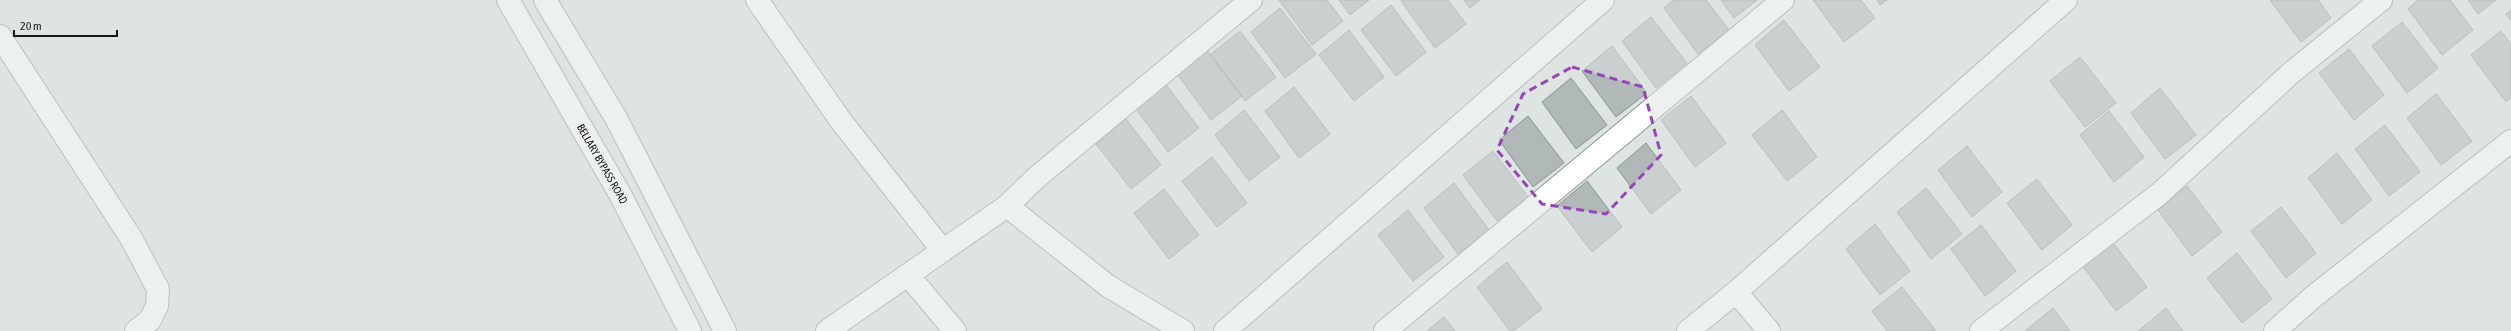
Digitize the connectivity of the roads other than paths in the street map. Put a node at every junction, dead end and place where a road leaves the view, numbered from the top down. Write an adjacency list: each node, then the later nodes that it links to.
1 (508, 0): 11 (street, BELLARY BYPASS ROAD)
2 (545, 0): 10 (street)
3 (756, 0): 14 (street)
4 (1251, 0): 13 (street)
5 (1603, 0): 23 (street)
6 (1783, 0): 24 (street)
7 (2066, 0): 16 (street)
8 (2381, 0): 27 (street)
9 (0, 36): 17 (street)
10 (600, 91): 11 (street); 19 (street)
11 (570, 109): 18 (street, BELLARY BYPASS ROAD)
12 (2511, 141): 28 (street)
13 (1006, 206): 14 (street); 22 (street)
14 (943, 251): 15 (street)
15 (908, 275): 20 (street); 21 (street)
16 (1736, 292): 25 (street); 26 (street)
17 (136, 331)
18 (690, 331)
19 (725, 331)
20 (827, 331)
21 (955, 331)
22 (1183, 331)
23 (1225, 331)
24 (1385, 331)
25 (1688, 331)
26 (1768, 331)
27 (1981, 331)
28 (2275, 331)

